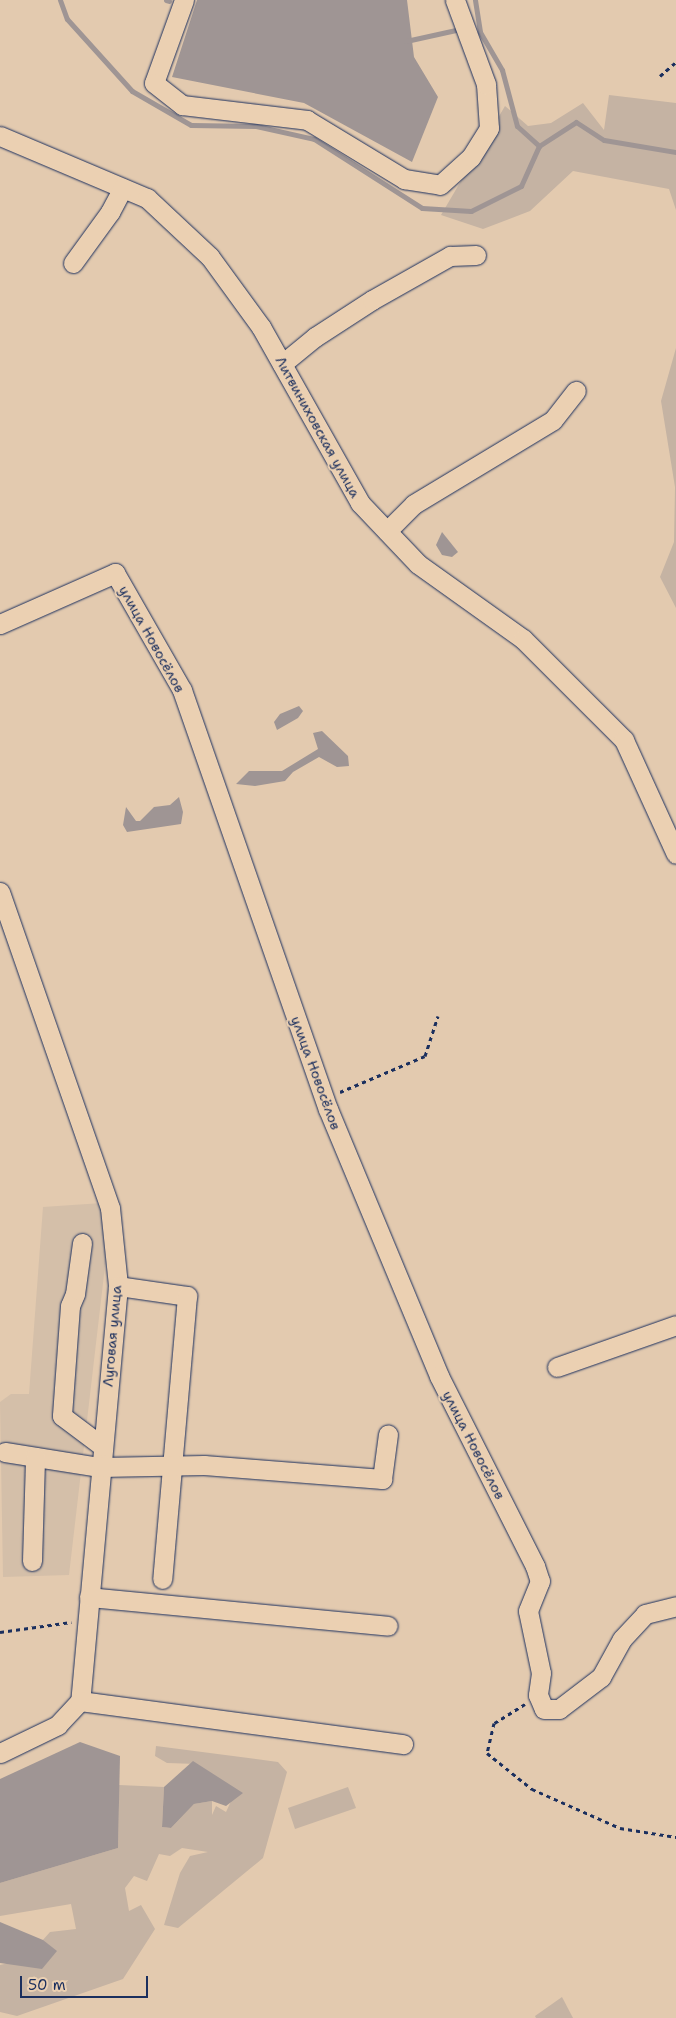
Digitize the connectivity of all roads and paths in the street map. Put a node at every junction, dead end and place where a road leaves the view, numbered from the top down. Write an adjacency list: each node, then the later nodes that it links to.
1 (184, 0): 2 (street)
2 (455, 0)
3 (676, 62): 4 (path)
4 (660, 76)
5 (0, 136): 6 (street, Литвиниховская улица)
6 (123, 188): 8 (street); 9 (street, Литвиниховская улица)
7 (476, 255): 9 (street)
8 (73, 263)
9 (282, 364): 11 (street, Литвиниховская улица)
10 (576, 391): 11 (street)
11 (387, 531): 13 (street, Литвиниховская улица)
12 (0, 624): 16 (street, улица Новосёлов)
13 (676, 854)
14 (0, 892): 18 (street, Луговая улица)
15 (438, 1016): 16 (path)
16 (324, 1098): 34 (street, улица Новосёлов)
17 (82, 1243): 22 (street)
18 (118, 1286): 22 (street, Луговая улица); 25 (street)
19 (676, 1325): 20 (street)
20 (557, 1367)
21 (388, 1434): 25 (street)
22 (102, 1446): 26 (street, Луговая улица)
23 (5, 1452): 24 (street)
24 (35, 1457): 26 (street); 27 (street)
25 (172, 1466): 26 (street); 28 (street)
26 (100, 1467): 29 (street, Луговая улица)
27 (32, 1561)
28 (162, 1579)
29 (89, 1596): 31 (street, Луговая улица); 32 (street)
30 (676, 1606): 34 (street)
31 (87, 1619): 33 (path); 35 (street, Луговая улица)
32 (388, 1626)
33 (0, 1632)
34 (538, 1695): 38 (path)
35 (80, 1701): 36 (street); 37 (street)
36 (403, 1744)
37 (0, 1753)
38 (676, 1837)

